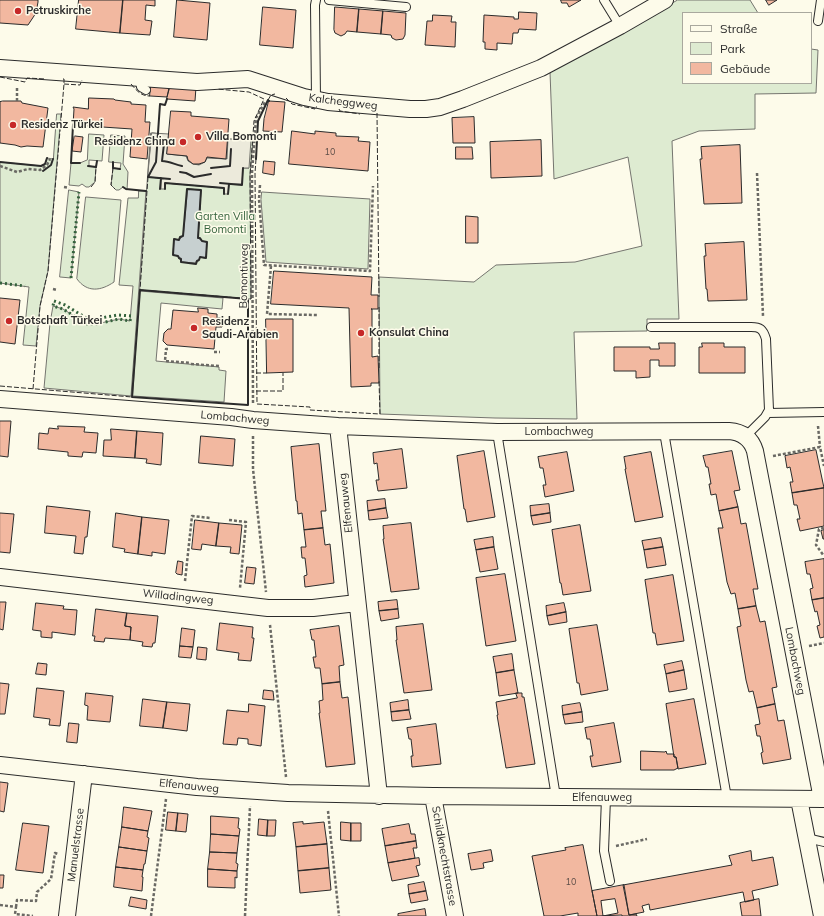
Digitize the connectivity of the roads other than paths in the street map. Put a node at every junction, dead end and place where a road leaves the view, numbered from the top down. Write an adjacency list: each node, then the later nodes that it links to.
1 (316, 0): 10 (lane)
2 (329, 0): 6 (lane)
3 (604, 0): 8 (lane)
4 (665, 0): 8 (street, Kalcheggweg)
5 (821, 0): 7 (lane)
6 (406, 7)
7 (818, 21)
8 (620, 26): 10 (street, Kalcheggweg)
9 (0, 68): 10 (street, Kalcheggweg)
10 (316, 99)
11 (651, 327): 14 (lane)
12 (0, 399): 15 (street, Lombachweg)
13 (824, 412): 14 (lane)
14 (768, 413): 18 (lane)
15 (338, 426): 16 (street, Lombachweg); 20 (street, Elfenauweg)
16 (497, 432): 17 (street, Lombachweg); 25 (lane)
17 (664, 432): 18 (street, Lombachweg); 27 (lane)
18 (746, 436): 29 (street, Lombachweg)
19 (0, 577): 20 (street, Willadingweg)
20 (357, 603): 23 (street, Elfenauweg)
21 (0, 765): 22 (street, Elfenauweg)
22 (84, 774): 23 (street, Elfenauweg); 33 (street, Manuelstrasse)
23 (379, 796): 24 (street, Elfenauweg)
24 (433, 796): 25 (street, Elfenauweg); 34 (street, Schildknechtstrasse)
25 (556, 797): 26 (street, Elfenauweg)
26 (606, 798): 27 (street, Elfenauweg); 32 (lane)
27 (727, 798): 28 (street, Elfenauweg)
28 (800, 799): 29 (street, Elfenauweg); 30 (street)
29 (823, 799)
30 (807, 838): 31 (lane); 35 (street)
31 (824, 842)
32 (610, 881)
33 (67, 916)
34 (455, 916)
35 (822, 916)

